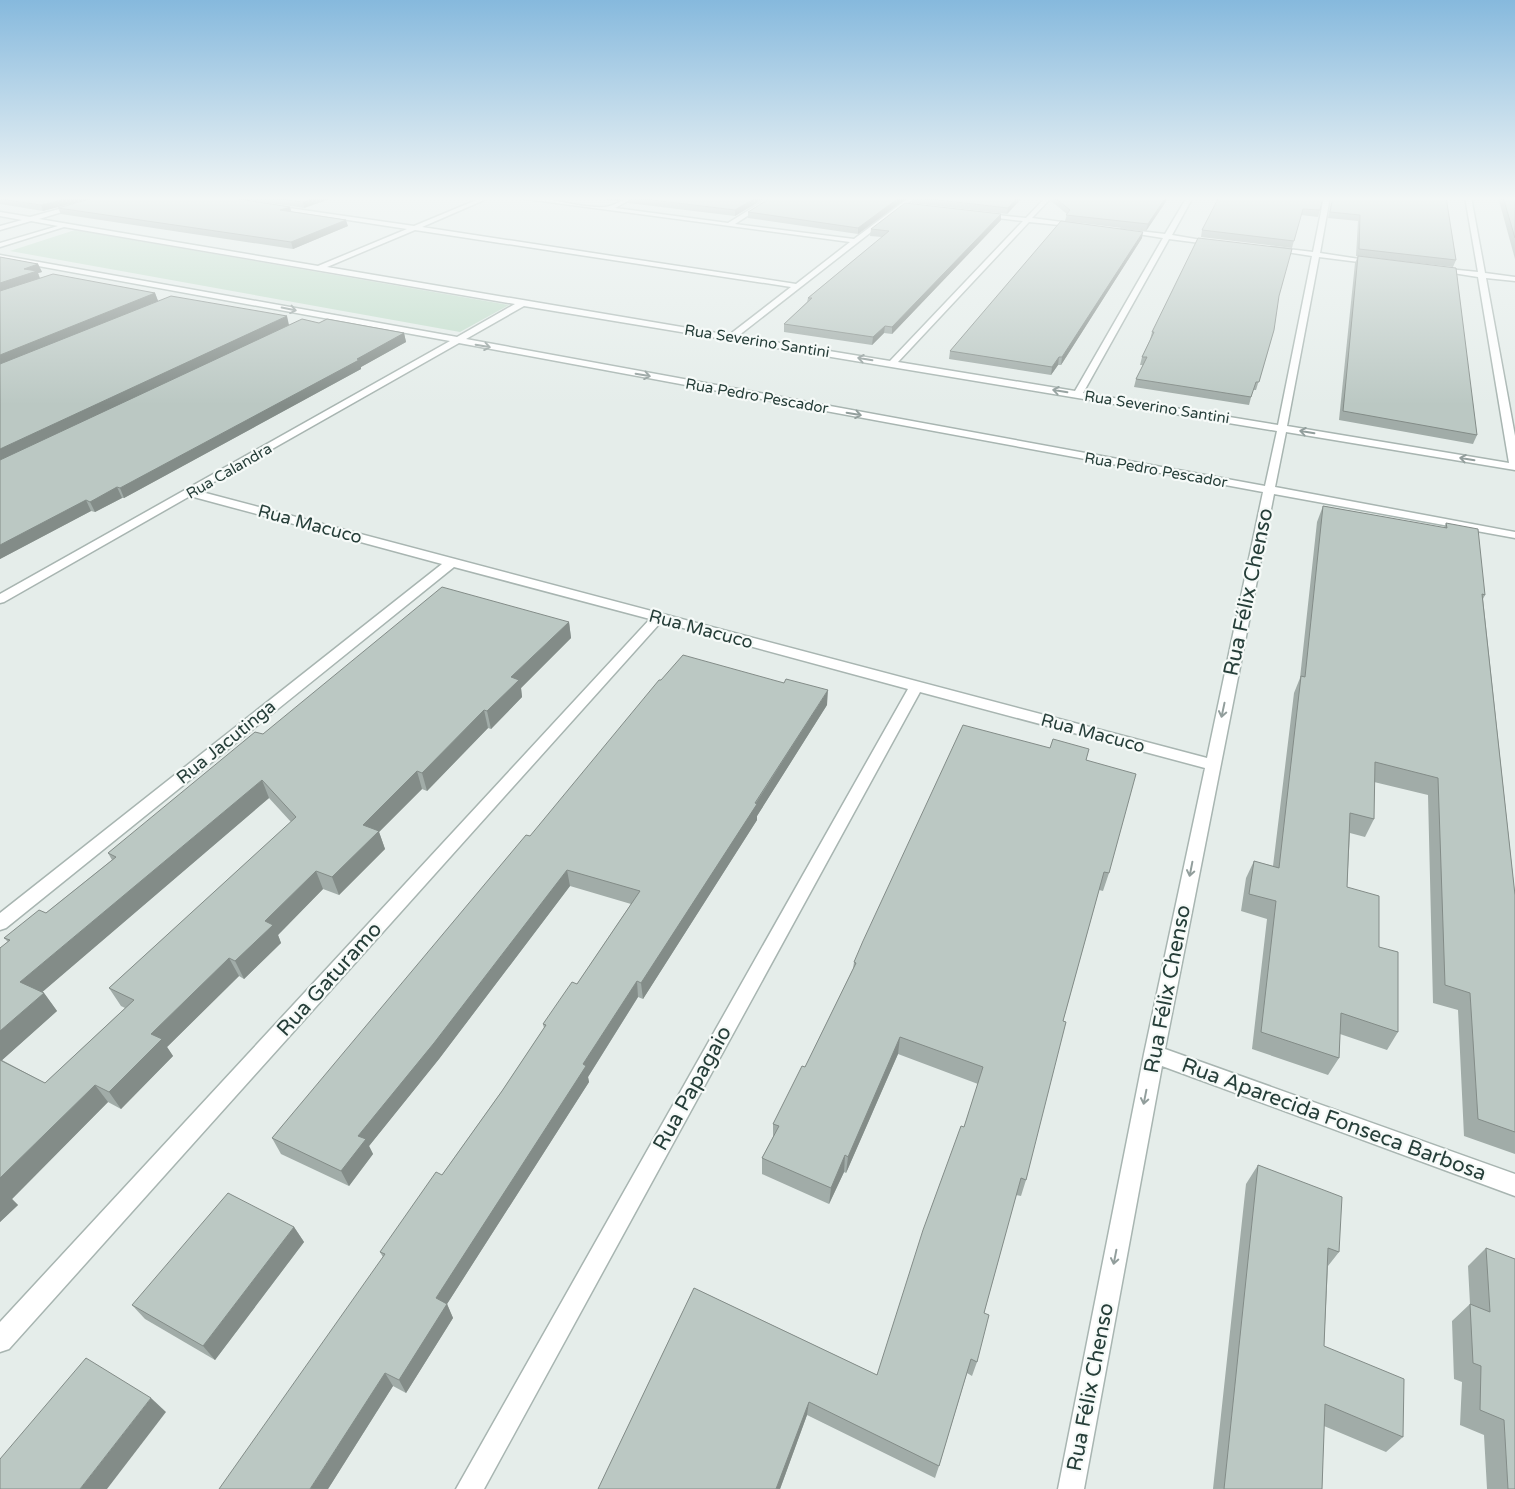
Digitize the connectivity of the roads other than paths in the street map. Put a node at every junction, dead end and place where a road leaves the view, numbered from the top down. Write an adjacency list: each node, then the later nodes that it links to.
1 (58, 266): 12 (street, Rua Pedro Pescador)
2 (310, 266): 10 (street, Rua Severino Santini)
3 (323, 266): 10 (street)
4 (670, 266): 16 (street)
5 (822, 266): 16 (street)
6 (984, 266): 24 (street)
7 (1151, 266): 25 (street)
8 (1313, 266): 26 (street, Rua Félix Chenso)
9 (1480, 266): 13 (street)
10 (319, 268): 19 (street, Rua Severino Santini)
11 (1432, 269): 13 (street)
12 (80, 270): 14 (street); 17 (street, Rua Pedro Pescador)
13 (1481, 275): 15 (street); 27 (street)
14 (62, 276)
15 (1515, 279)
16 (796, 286): 22 (street)
17 (195, 291): 18 (street); 20 (street, Rua Pedro Pescador, one-way to 20)
18 (177, 298)
19 (523, 303): 22 (street, Rua Severino Santini); 23 (street, Rua Calandra)
20 (321, 315): 21 (street); 23 (street, Rua Pedro Pescador)
21 (303, 323)
22 (731, 336): 24 (street, Rua Severino Santini, one-way to 22)
23 (456, 341): 28 (street, Rua Pedro Pescador, one-way to 28); 29 (street, Rua Calandra)
24 (894, 363): 25 (street, Rua Severino Santini, one-way to 24)
25 (1078, 394): 26 (street, Rua Severino Santini)
26 (1282, 428): 27 (street, Rua Severino Santini, one-way to 26); 28 (street, Rua Félix Chenso)
27 (1515, 466)
28 (1269, 491): 30 (street, Rua Pedro Pescador); 35 (street, Rua Félix Chenso, one-way to 35)
29 (191, 493): 31 (street, Rua Macuco); 32 (street, Rua Calandra)
30 (1515, 535)
31 (452, 562): 33 (street, Rua Macuco); 36 (street, Rua Jacutinga)
32 (0, 599)
33 (659, 617): 34 (street, Rua Macuco); 39 (street, Rua Gaturamo)
34 (916, 686): 35 (street, Rua Macuco); 40 (street, Rua Papagaio)
35 (1212, 765): 37 (street, Rua Félix Chenso, one-way to 37)
36 (0, 923)
37 (1154, 1054): 38 (street, Rua Aparecida Fonseca Barbosa); 41 (street, Rua Félix Chenso, one-way to 41)
38 (1515, 1184)
39 (0, 1340)
40 (469, 1489)
41 (1071, 1489)

